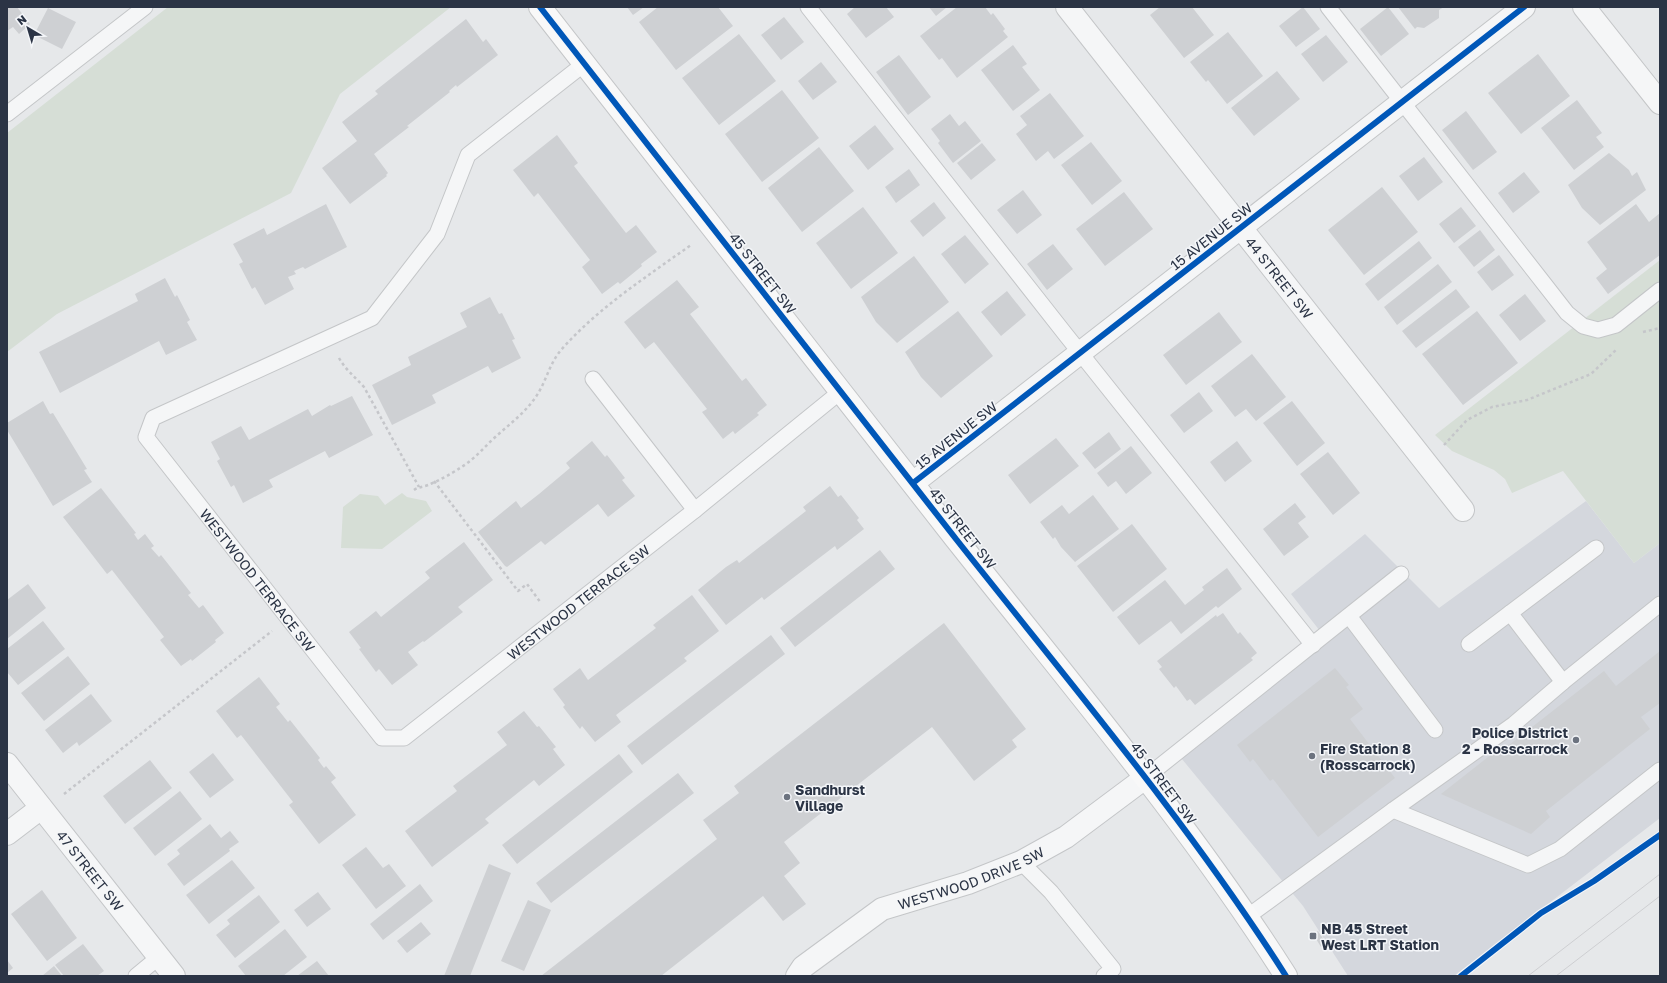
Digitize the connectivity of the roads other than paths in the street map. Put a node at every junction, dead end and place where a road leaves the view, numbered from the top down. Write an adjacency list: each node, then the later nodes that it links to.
1 (145, 7): 11 (lane)
2 (540, 7): 8 (street, 45 STREET SW)
3 (808, 7): 14 (lane)
4 (1067, 7): 12 (street, 44 STREET SW)
5 (1328, 7): 9 (lane)
6 (1524, 7): 9 (street, 15 AVENUE SW)
7 (1584, 7): 10 (street)
8 (584, 64): 16 (street, 45 STREET SW); 18 (lane, WESTWOOD TERRACE SW)
9 (1403, 102): 12 (street, 15 AVENUE SW); 13 (lane)
10 (1660, 103)
11 (7, 114)
12 (1240, 228): 14 (street, 15 AVENUE SW); 19 (street, 44 STREET SW)
13 (1660, 290)
14 (1080, 353): 17 (street, 15 AVENUE SW); 26 (lane)
15 (593, 379): 18 (lane)
16 (840, 392): 17 (street, 45 STREET SW); 18 (lane, WESTWOOD TERRACE SW)
17 (913, 483): 31 (street, 45 STREET SW)
18 (695, 510)
19 (1463, 510)
20 (1596, 548): 23 (lane)
21 (1401, 574): 24 (lane)
22 (1660, 604): 27 (lane)
23 (1510, 612): 25 (lane); 27 (lane)
24 (1349, 616): 26 (lane); 28 (lane)
25 (1469, 644)
26 (1314, 645): 31 (lane)
27 (1563, 682): 33 (lane)
28 (1434, 730)
29 (7, 764): 32 (street, 47 STREET SW)
30 (1660, 770): 33 (lane)
31 (1145, 778): 35 (street, WESTWOOD DRIVE SW); 36 (street, 45 STREET SW)
32 (41, 808): 34 (street); 37 (street, 47 STREET SW)
33 (1393, 810): 36 (lane)
34 (7, 834)
35 (1021, 862): 40 (street, WESTWOOD DRIVE SW); 41 (lane)
36 (1247, 917): 42 (street, 45 STREET SW)
37 (159, 957): 38 (lane); 39 (street, 47 STREET SW)
38 (136, 976)
39 (174, 976)
40 (797, 976)
41 (1104, 976)
42 (1286, 976)

